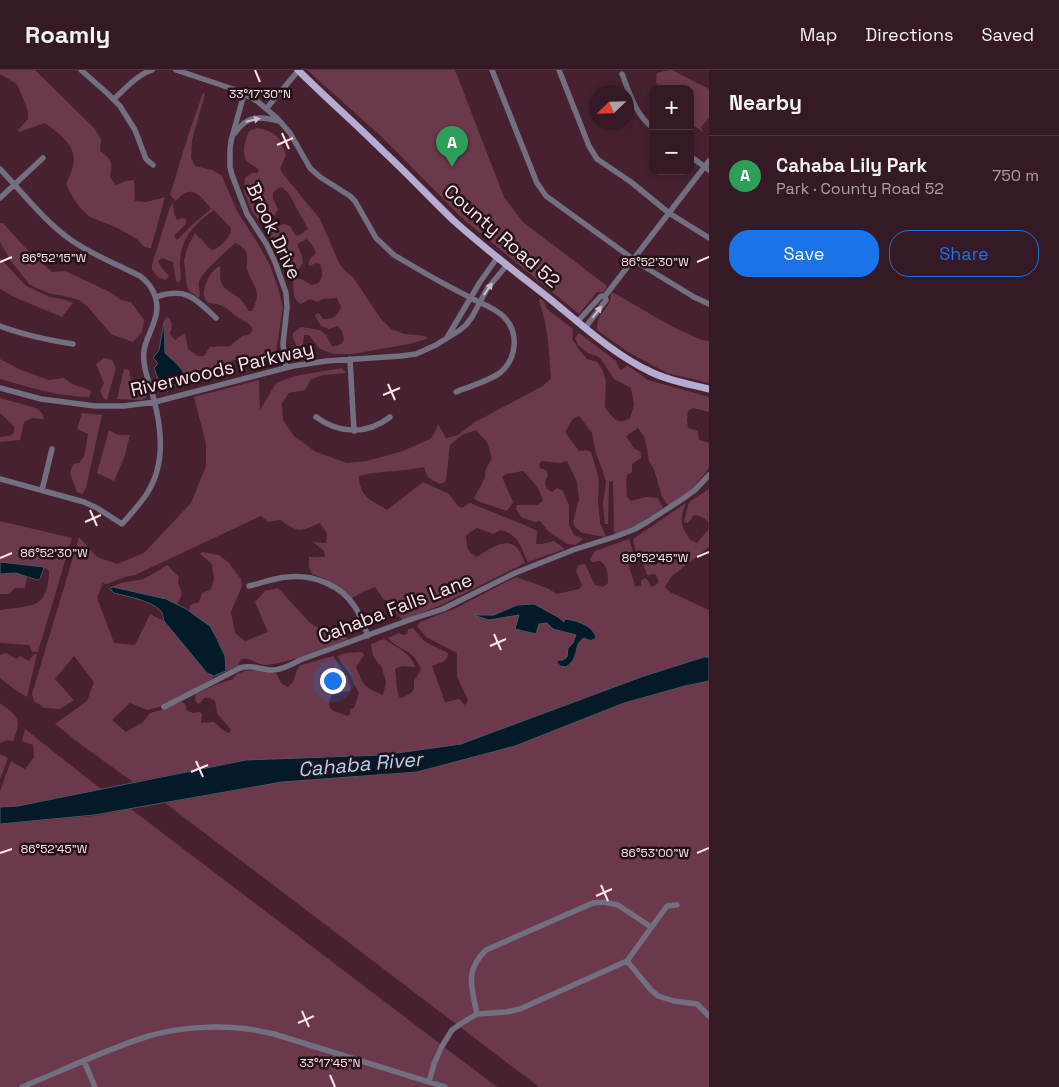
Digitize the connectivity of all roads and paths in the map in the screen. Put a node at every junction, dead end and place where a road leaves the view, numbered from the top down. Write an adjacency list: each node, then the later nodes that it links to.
1 (81, 70): 9 (street)
2 (152, 70): 9 (street)
3 (176, 70): 8 (street)
4 (298, 70): 10 (street); 24 (main road, County Road 52)
5 (492, 70): 25 (street)
6 (559, 70): 22 (street)
7 (622, 74): 12 (street)
8 (244, 94): 10 (street); 13 (street, Brook Drive)
9 (114, 99): 17 (street)
10 (266, 109): 11 (street)
11 (280, 122): 13 (street, one-way to 11); 29 (street)
12 (649, 125)
13 (232, 137): 39 (street, Brook Drive)
14 (43, 158): 20 (street)
15 (694, 159): 19 (street)
16 (709, 161): 19 (street)
17 (153, 165)
18 (0, 169): 20 (street)
19 (707, 169): 22 (street)
20 (14, 185): 21 (street); 28 (street)
21 (0, 198)
22 (669, 213): 23 (street); 25 (street)
23 (709, 238)
24 (497, 258): 26 (main road, County Road 52); 29 (street, Riverwoods Parkway)
25 (633, 259): 27 (street); 31 (street)
26 (507, 265): 30 (street, Riverwoods Parkway, one-way to 26); 33 (main road, County Road 52)
27 (605, 296): 33 (street); 35 (street, one-way to 27)
28 (156, 297): 32 (street); 43 (street)
29 (471, 298): 30 (street); 36 (street, Riverwoods Parkway)
30 (480, 302): 36 (street, Riverwoods Parkway); 42 (street)
31 (709, 304)
32 (216, 318)
33 (577, 322): 35 (main road, County Road 52)
34 (0, 326): 37 (street)
35 (584, 328): 41 (main road, County Road 52)
36 (447, 337): 38 (street, Riverwoods Parkway)
37 (73, 344)
38 (350, 359): 39 (street, Riverwoods Parkway); 46 (street)
39 (286, 368): 43 (street, Riverwoods Parkway)
40 (0, 388): 43 (street, Riverwoods Parkway)
41 (709, 389)
42 (456, 392)
43 (155, 402): 50 (street)
44 (316, 417): 46 (street)
45 (390, 418): 46 (street)
46 (354, 430)
47 (52, 449): 50 (street)
48 (709, 475): 52 (street, Cahaba Falls Lane)
49 (0, 479): 50 (street)
50 (42, 490)
51 (249, 586): 52 (street)
52 (368, 636): 53 (street, Cahaba Falls Lane)
53 (164, 708)
54 (677, 905): 55 (street)
55 (651, 927): 56 (street); 57 (street)
56 (627, 961): 57 (street); 58 (street)
57 (477, 1014): 60 (street)
58 (709, 1016)
59 (84, 1061): 60 (street); 61 (street); 62 (street)
60 (429, 1082): 63 (street)
61 (22, 1087)
62 (95, 1087)
63 (445, 1087)

